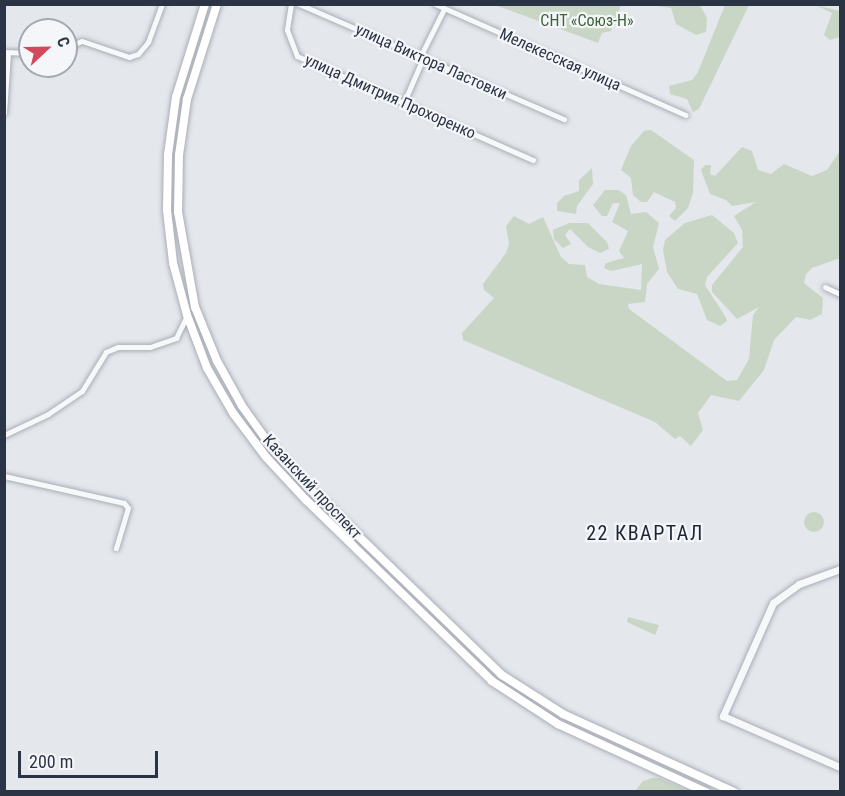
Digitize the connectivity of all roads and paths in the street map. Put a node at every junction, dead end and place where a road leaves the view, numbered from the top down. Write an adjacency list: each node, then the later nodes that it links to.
1 (162, 4): 8 (street)
2 (205, 4): 18 (main road, Казанский проспект)
3 (217, 4): 22 (main road, Казанский проспект)
4 (291, 4): 11 (street, улица Дмитрия Прохоренко)
5 (299, 4): 10 (street, улица Виктора Ластовки)
6 (435, 4): 7 (street, Мелекесская улица)
7 (444, 9): 10 (street); 13 (street, Мелекесская улица)
8 (78, 43)
9 (6, 52): 12 (street)
10 (421, 57): 11 (street); 14 (street, улица Виктора Ластовки)
11 (404, 102): 15 (street, улица Дмитрия Прохоренко)
12 (4, 113)
13 (684, 115)
14 (564, 119)
15 (533, 160)
16 (825, 287): 17 (street)
17 (840, 294)
18 (187, 315): 19 (street); 23 (main road, Казанский проспект)
19 (4, 435)
20 (4, 476): 21 (street)
21 (116, 548)
22 (384, 562): 23 (main road); 27 (main road, Казанский проспект)
23 (376, 569): 26 (main road, Казанский проспект)
24 (840, 569): 25 (street)
25 (840, 767)
26 (706, 792)
27 (734, 792)

